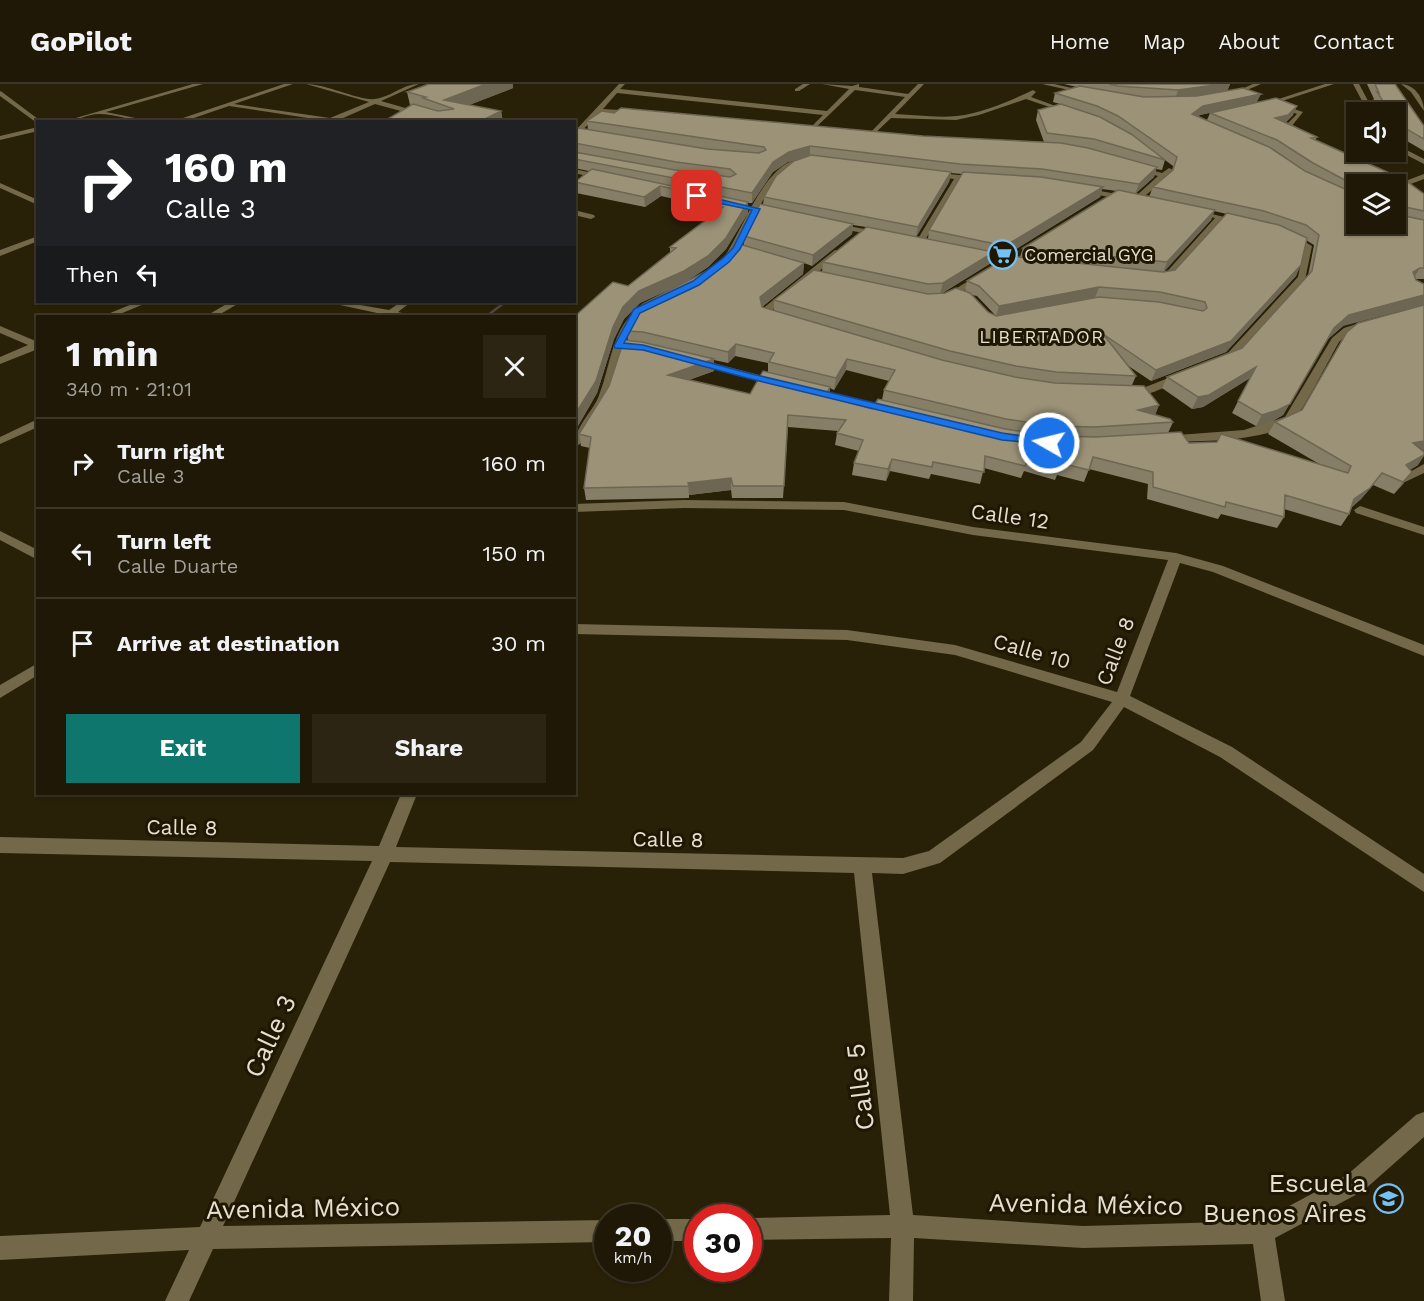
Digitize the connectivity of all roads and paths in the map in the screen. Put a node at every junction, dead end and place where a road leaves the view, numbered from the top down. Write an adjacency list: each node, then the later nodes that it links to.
1 (200, 84): 35 (street)
2 (290, 84): 31 (street)
3 (309, 84): 28 (street)
4 (416, 84): 28 (street)
5 (622, 84): 17 (street)
6 (807, 84): 16 (street)
7 (825, 84): 14 (street)
8 (921, 84): 23 (street)
9 (1044, 84): 22 (street); 25 (street)
10 (1258, 84): 21 (street)
11 (1331, 84): 30 (street)
12 (1356, 84): 29 (street)
13 (1404, 84): 18 (street)
14 (855, 86): 23 (street); 36 (street)
15 (1226, 87): 21 (street)
16 (797, 90)
17 (616, 91): 34 (street); 36 (street)
18 (1413, 91): 19 (street); 33 (street)
19 (1424, 91)
20 (0, 93): 40 (street)
21 (1240, 93): 24 (street); 26 (street)
22 (1101, 95)
23 (910, 96): 39 (street)
24 (1251, 96)
25 (1026, 97): 38 (street); 39 (street)
26 (1219, 97)
27 (1262, 100): 30 (street)
28 (372, 101): 45 (street); 46 (street)
29 (1366, 102)
30 (1273, 103): 32 (street); 57 (street)
31 (226, 105): 43 (street); 44 (street)
32 (1252, 108)
33 (1424, 109)
34 (599, 111): 37 (street); 51 (street)
35 (98, 113): 41 (street); 42 (street)
36 (827, 113): 49 (street)
37 (641, 114)
38 (1077, 114)
39 (891, 116): 54 (street)
40 (36, 120)
41 (72, 120)
42 (140, 120)
43 (180, 120)
44 (322, 120)
45 (330, 120)
46 (444, 120)
47 (36, 129): 56 (street)
48 (799, 130): 49 (street)
49 (810, 130): 50 (street)
50 (820, 132)
51 (577, 135): 52 (street)
52 (590, 135)
53 (860, 135): 54 (street)
54 (870, 136): 55 (street)
55 (881, 137)
56 (0, 138)
57 (1313, 142)
58 (1406, 152): 60 (street)
59 (821, 162): 77 (street)
60 (1424, 162)
61 (1163, 164): 65 (street)
62 (1132, 166): 65 (street)
63 (576, 171): 67 (street)
64 (924, 174): 68 (street)
65 (1165, 176): 73 (street)
66 (1424, 176): 70 (street)
67 (609, 178)
68 (958, 178): 69 (street); 91 (street)
69 (987, 179)
70 (1406, 184)
71 (0, 185): 74 (street)
72 (1074, 188): 73 (street)
73 (1113, 195): 75 (street)
74 (36, 201)
75 (1104, 201)
76 (745, 206): 77 (street)
77 (756, 209): 79 (street); 94 (street)
78 (1183, 209): 82 (street)
79 (767, 211)
80 (576, 213): 81 (street)
81 (591, 217)
82 (1221, 218): 84 (street); 106 (street)
83 (822, 222): 85 (street)
84 (1254, 225)
85 (865, 231): 87 (street); 88 (street)
86 (1281, 233): 128 (street)
87 (887, 236)
88 (856, 238)
89 (36, 239): 97 (street)
90 (909, 240): 91 (street)
91 (920, 242): 93 (street)
92 (847, 244): 105 (street)
93 (931, 245)
94 (736, 249): 95 (street); 101 (street)
95 (747, 252)
96 (964, 252): 99 (street)
97 (0, 253)
98 (1017, 256): 99 (street)
99 (1007, 262): 100 (street); 102 (street)
100 (1030, 265)
101 (718, 266)
102 (998, 267)
103 (801, 268): 105 (street)
104 (989, 273): 107 (street)
105 (815, 274): 120 (street)
106 (1148, 277)
107 (952, 294): 108 (street); 109 (street)
108 (966, 298)
109 (935, 300)
110 (657, 302): 124 (street)
111 (141, 303): 116 (street)
112 (234, 303): 117 (street)
113 (336, 303): 115 (street)
114 (405, 303): 115 (street)
115 (391, 313): 118 (street)
116 (111, 315)
117 (213, 315)
118 (398, 315)
119 (1380, 320): 133 (street)
120 (788, 322)
121 (0, 329): 122 (street)
122 (36, 346)
123 (36, 346): 127 (street)
124 (618, 346): 125 (street); 135 (street)
125 (631, 346)
126 (686, 359): 131 (street)
127 (0, 361)
128 (1211, 364)
129 (1190, 373): 130 (street)
130 (1116, 392)
131 (899, 412)
132 (36, 423): 134 (street)
133 (1159, 440)
134 (0, 441)
135 (576, 441)
136 (1424, 468): 137 (street)
137 (1405, 478)
138 (576, 508): 143 (street, Calle 12)
139 (1360, 510): 140 (street)
140 (1424, 531)
141 (0, 536): 142 (street)
142 (36, 555)
143 (1176, 557): 145 (street, Calle 12); 148 (street, Calle 8)
144 (576, 629): 148 (street, Calle 10)
145 (1424, 651)
146 (36, 669): 147 (street)
147 (0, 692)
148 (1122, 699): 152 (street, Calle 8); 153 (street, Calle 10)
149 (409, 795): 151 (street, Calle 3)
150 (0, 845): 151 (street, Calle 8)
151 (384, 855): 152 (street, Calle 8); 159 (street, Calle 3)
152 (862, 867): 155 (street, Calle 5)
153 (1424, 884)
154 (1424, 1123): 158 (street, Avenida México)
155 (903, 1226): 156 (street, Avenida México); 158 (street, Avenida México); 162 (street, Calle 5)
156 (762, 1229)
157 (594, 1231): 159 (street, Avenida México)
158 (1263, 1232): 163 (street)
159 (205, 1238): 160 (street, Avenida México); 161 (street, Calle 3)
160 (0, 1248)
161 (177, 1301)
162 (901, 1301)
163 (1273, 1301)

